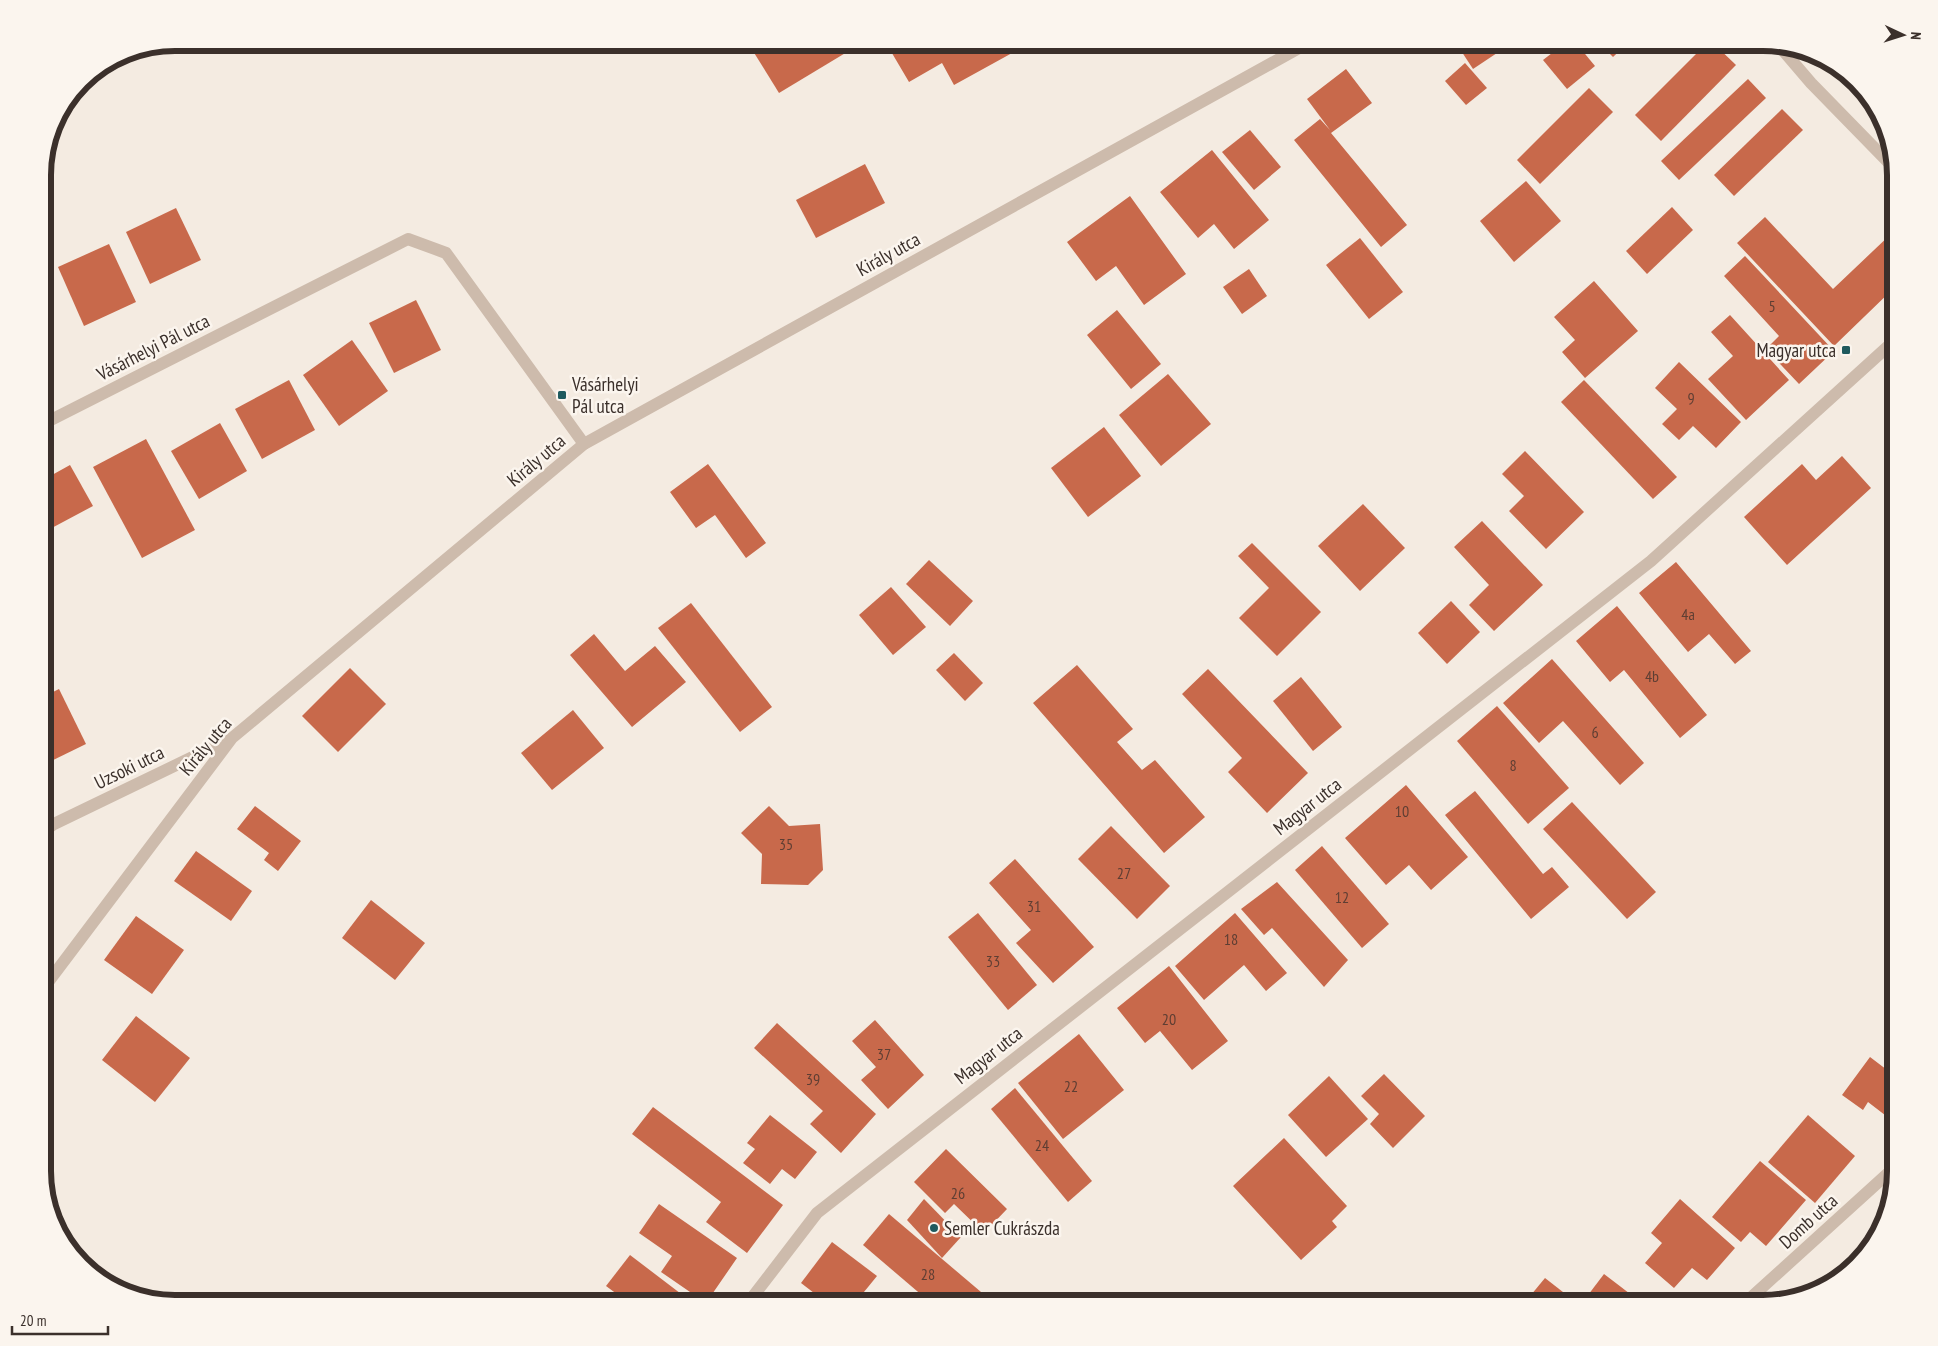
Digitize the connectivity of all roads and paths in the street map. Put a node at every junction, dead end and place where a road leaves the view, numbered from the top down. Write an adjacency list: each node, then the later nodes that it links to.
1 (1291, 51): 6 (street, Király utca)
2 (1786, 54): 3 (street)
3 (1886, 160)
4 (1887, 348): 11 (street, Magyar utca)
5 (52, 419): 6 (street, Vásárhelyi Pál utca)
6 (584, 444): 7 (street, Király utca)
7 (232, 738): 8 (street, Uzsoki utca); 9 (street, Király utca)
8 (52, 825)
9 (52, 977)
10 (1887, 1175): 12 (street, Domb utca)
11 (755, 1295)
12 (1755, 1295)

